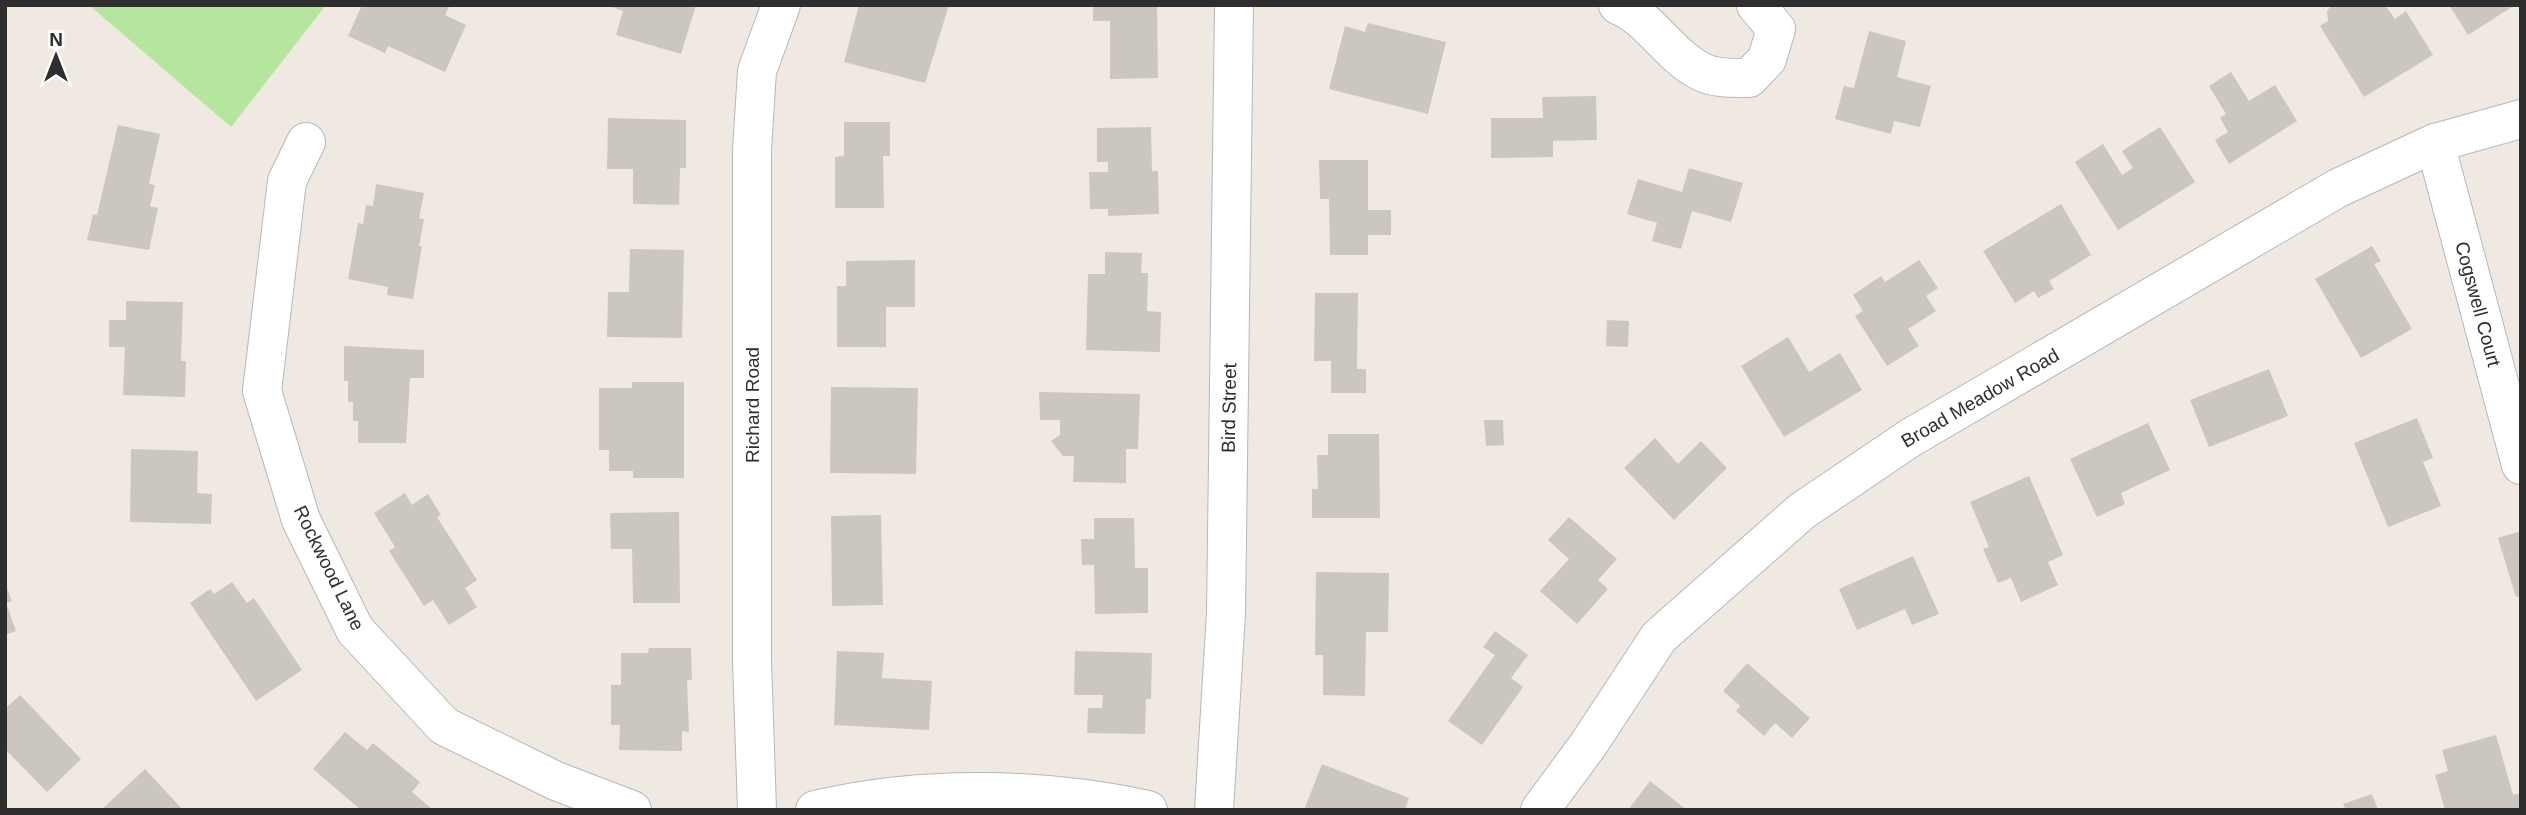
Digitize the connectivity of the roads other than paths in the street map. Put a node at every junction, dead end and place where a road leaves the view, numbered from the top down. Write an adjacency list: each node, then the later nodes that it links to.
1 (780, 5): 10 (street, Richard Road)
2 (1234, 5): 13 (street, Bird Street)
3 (1756, 5): 4 (street)
4 (1634, 7)
5 (2521, 119): 7 (street, Broad Meadow Road)
6 (306, 142): 9 (street, Rockwood Lane)
7 (2435, 143): 8 (street, Cogswell Court); 14 (street, Broad Meadow Road)
8 (2521, 465)
9 (632, 810)
10 (757, 810)
11 (815, 810): 12 (street)
12 (1148, 810)
13 (1213, 810)
14 (1540, 810)

